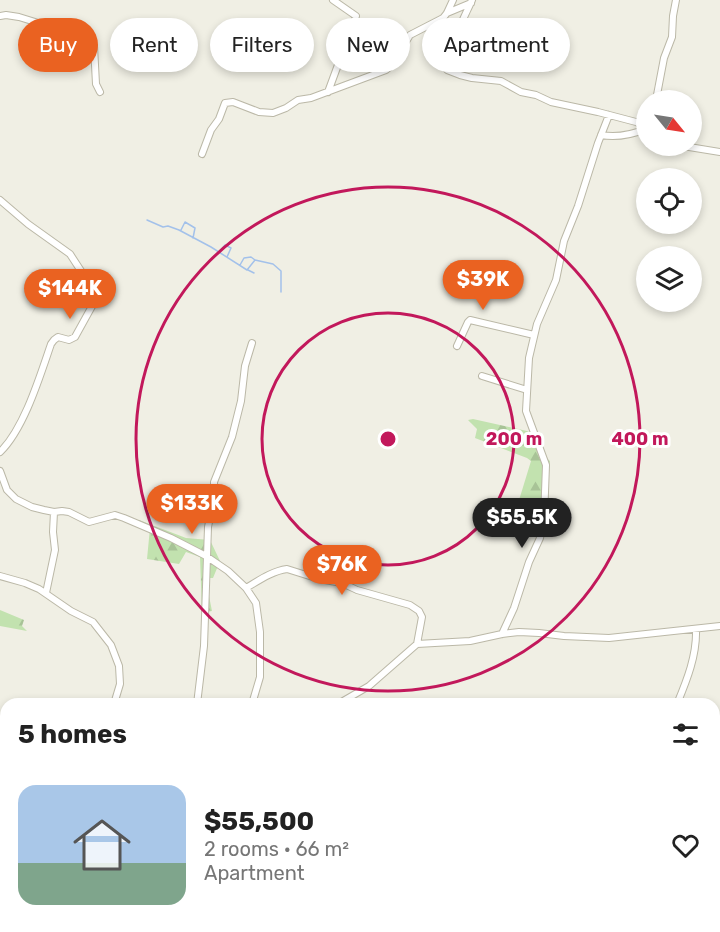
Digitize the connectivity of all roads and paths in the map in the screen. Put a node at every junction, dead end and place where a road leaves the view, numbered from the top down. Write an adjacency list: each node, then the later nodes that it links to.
1 (333, 0): 9 (street)
2 (453, 0): 5 (street)
3 (676, 0): 7 (street)
4 (472, 2): 5 (street); 10 (street)
5 (447, 13): 9 (street)
6 (0, 16): 8 (street)
7 (658, 90)
8 (100, 92)
9 (328, 92): 16 (street)
10 (609, 115): 11 (street); 13 (street)
11 (636, 123)
12 (636, 133): 13 (street)
13 (601, 135): 18 (street)
14 (702, 149): 15 (street)
15 (720, 152)
16 (202, 154)
17 (0, 200): 23 (street)
18 (534, 335): 20 (street); 22 (street)
19 (252, 343): 26 (street)
20 (457, 346)
21 (482, 376): 22 (street)
22 (527, 390): 32 (street)
23 (0, 452)
24 (0, 471): 25 (street)
25 (54, 512): 26 (street); 29 (street)
26 (206, 556): 28 (street); 35 (street)
27 (0, 576): 29 (street)
28 (246, 588): 33 (street); 36 (street)
29 (46, 593): 34 (street)
30 (720, 626): 31 (street)
31 (696, 629): 32 (street); 38 (street)
32 (502, 634): 33 (street)
33 (417, 644): 37 (street)
34 (116, 698)
35 (198, 698)
36 (254, 698)
37 (354, 698)
38 (680, 698)

